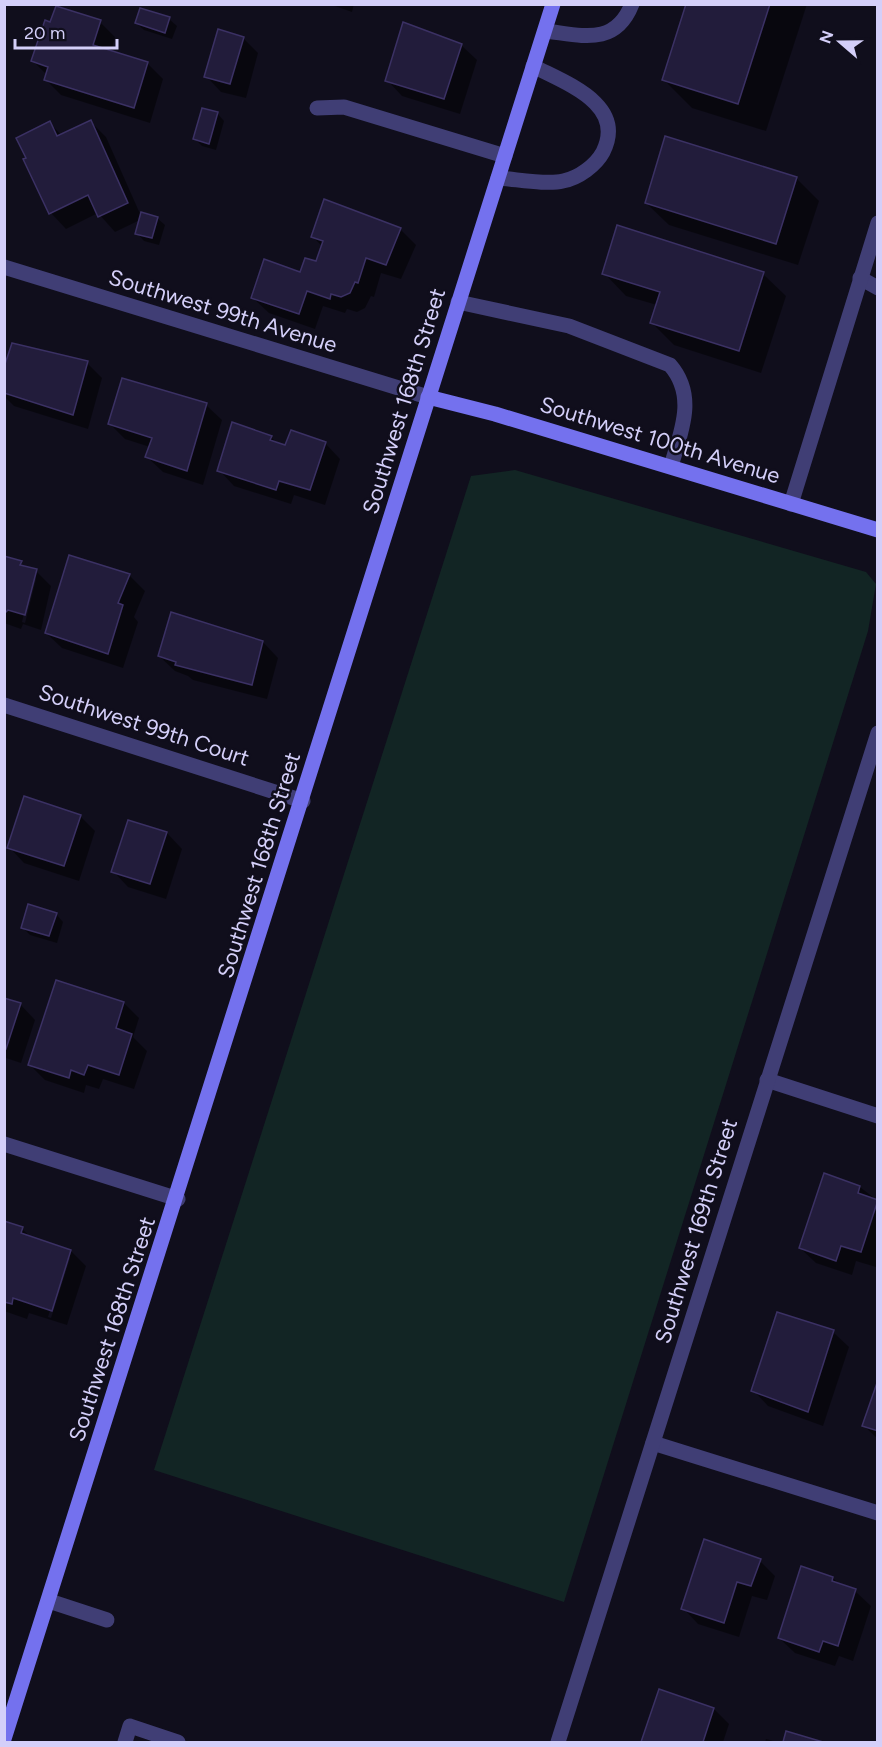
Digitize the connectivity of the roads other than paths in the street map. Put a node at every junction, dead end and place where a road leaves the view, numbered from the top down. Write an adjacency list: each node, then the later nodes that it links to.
1 (554, 4): 3 (street, Southwest 168th Street)
2 (632, 4): 3 (street)
3 (545, 31): 4 (street, Southwest 168th Street)
4 (533, 66): 6 (street, Southwest 168th Street); 7 (street)
5 (317, 108): 6 (street)
6 (505, 156): 7 (street, Southwest 168th Street)
7 (498, 178): 12 (street, Southwest 168th Street)
8 (878, 223): 10 (street)
9 (4, 267): 13 (street, Southwest 99th Avenue)
10 (860, 278): 11 (street); 15 (street)
11 (878, 288)
12 (458, 302): 13 (street, Southwest 168th Street); 14 (street)
13 (428, 397): 14 (street, Southwest 100th Avenue); 19 (street, Southwest 168th Street)
14 (671, 466): 15 (street, Southwest 100th Avenue)
15 (791, 504): 16 (street, Southwest 100th Avenue)
16 (878, 530)
17 (4, 705): 19 (street, Southwest 99th Court)
18 (878, 733): 20 (street, Southwest 169th Street)
19 (303, 801): 23 (street, Southwest 168th Street)
20 (767, 1080): 21 (street); 24 (street, Southwest 169th Street)
21 (878, 1116)
22 (4, 1144): 23 (street)
23 (178, 1198): 26 (street, Southwest 168th Street)
24 (653, 1443): 25 (street); 31 (street, Southwest 169th Street)
25 (878, 1513)
26 (48, 1601): 27 (street); 28 (street, Southwest 168th Street)
27 (107, 1620)
28 (4, 1739)
29 (125, 1743): 30 (street)
30 (178, 1743)
31 (558, 1743)

